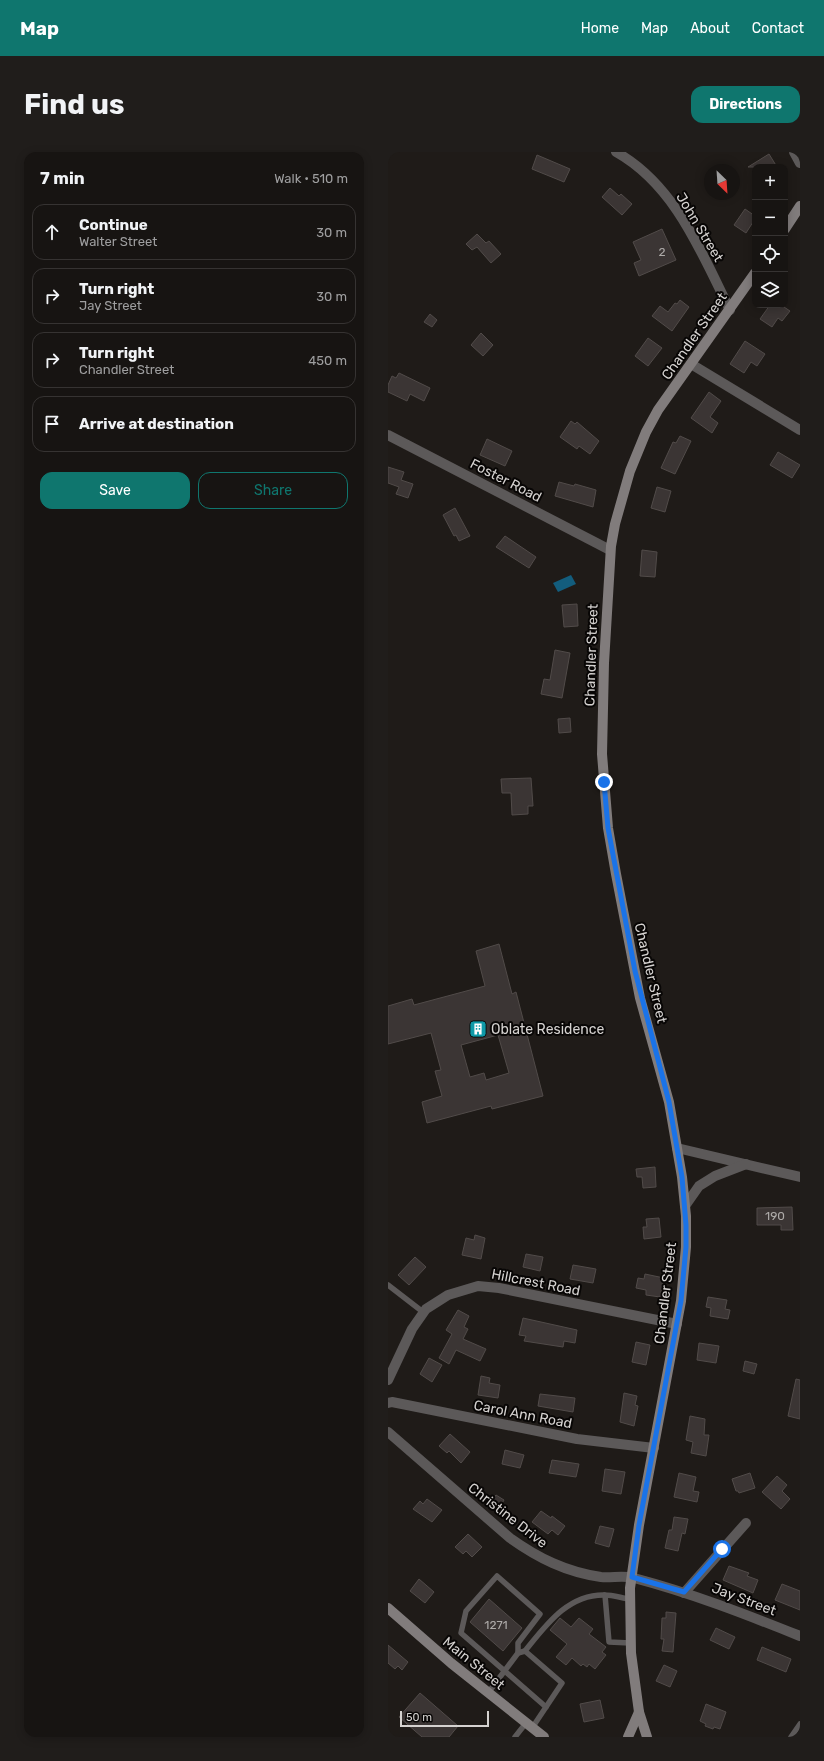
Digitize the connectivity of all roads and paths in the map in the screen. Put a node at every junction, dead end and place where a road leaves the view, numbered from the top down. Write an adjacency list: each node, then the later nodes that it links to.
1 (616, 152): 7 (street, John Street)
2 (794, 152): 3 (street)
3 (800, 162)
4 (800, 206): 5 (main road)
5 (788, 224)
6 (752, 277): 7 (main road, Chandler Street)
7 (730, 310): 8 (main road, Chandler Street)
8 (691, 364): 9 (street); 11 (main road, Chandler Street)
9 (800, 430)
10 (388, 435): 11 (street, Foster Road)
11 (610, 550): 12 (main road, Chandler Street)
12 (677, 1148): 13 (street); 15 (main road, Chandler Street)
13 (746, 1164): 14 (street); 15 (street)
14 (800, 1177)
15 (685, 1206): 18 (main road, Chandler Street)
16 (388, 1285): 17 (lane)
17 (424, 1312): 18 (street, Hillcrest Road); 19 (street, Hillcrest Road)
18 (677, 1324): 22 (main road, Chandler Street)
19 (388, 1380)
20 (388, 1403): 22 (street, Carol Ann Road)
21 (388, 1432): 24 (street, Christine Drive)
22 (654, 1448): 24 (main road, Chandler Street)
23 (746, 1523): 25 (street)
24 (632, 1577): 25 (street, Jay Street); 27 (main road, Chandler Street)
25 (684, 1592): 29 (street, Jay Street)
26 (605, 1595): 27 (lane); 30 (lane); 31 (lane)
27 (630, 1599): 30 (main road, Chandler Street)
28 (388, 1608): 34 (main road, Main Street)
29 (800, 1636)
30 (630, 1643): 36 (main road, Chandler Street)
31 (525, 1651): 32 (lane); 35 (lane)
32 (518, 1653): 33 (lane); 33 (lane)
33 (504, 1672): 34 (lane); 35 (lane)
34 (488, 1693): 38 (main road, Main Street)
35 (546, 1708): 38 (lane)
36 (639, 1712): 41 (main road); 42 (main road, Chandler Street)
37 (800, 1724): 43 (lane)
38 (529, 1726): 39 (lane); 40 (main road, Main Street)
39 (515, 1737)
40 (544, 1737)
41 (628, 1737)
42 (647, 1737)
43 (792, 1737)

